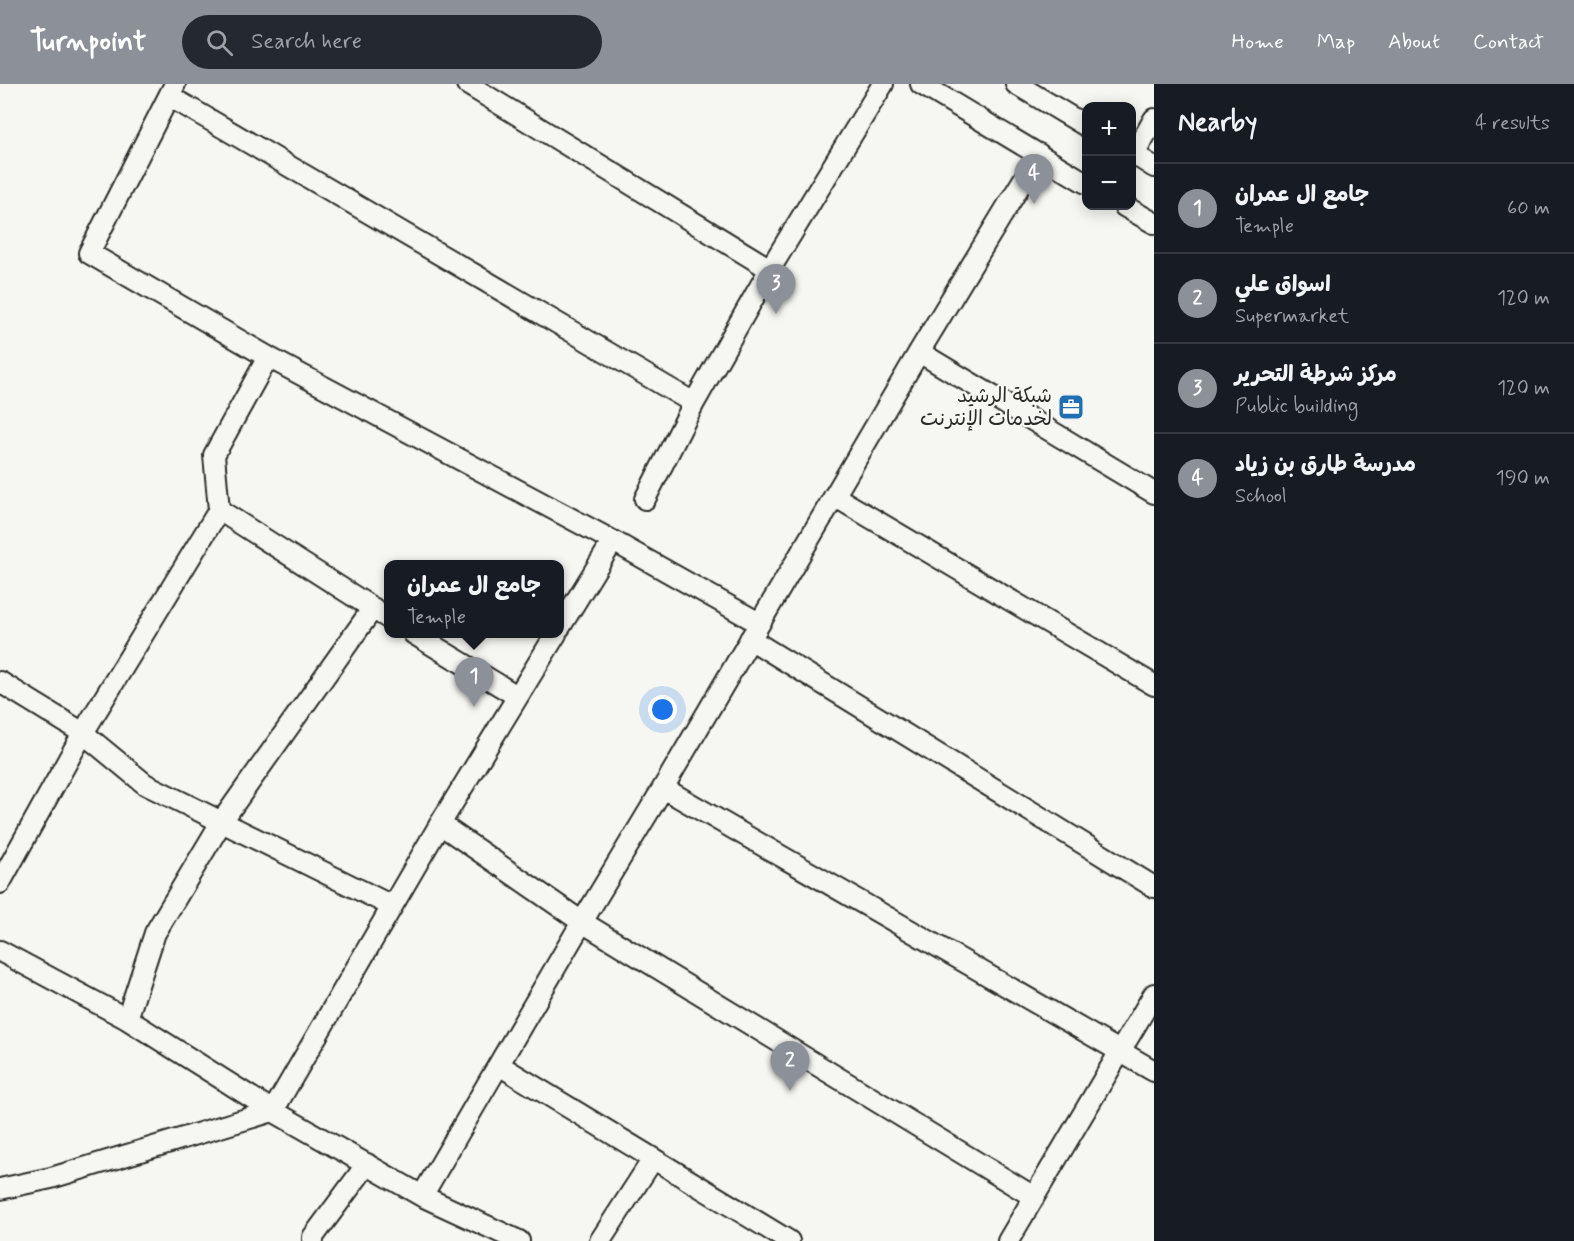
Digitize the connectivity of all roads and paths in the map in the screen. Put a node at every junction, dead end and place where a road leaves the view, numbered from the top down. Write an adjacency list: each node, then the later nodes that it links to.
1 (467, 84): 15 (street)
2 (883, 84): 15 (street)
3 (921, 84): 9 (street)
4 (1016, 84): 7 (street)
5 (172, 90): 17 (street); 18 (street)
6 (1154, 119): 8 (street)
7 (1082, 124)
8 (1136, 149)
9 (1039, 154): 12 (street); 16 (street)
10 (1136, 156): 11 (street)
11 (1154, 167)
12 (1082, 181)
13 (1132, 210): 14 (street)
14 (1154, 223)
15 (770, 269): 18 (street)
16 (919, 352): 19 (street); 20 (street)
17 (268, 357): 22 (street); 23 (street)
18 (694, 403): 21 (street)
19 (1154, 493)
20 (834, 496): 26 (street); 30 (street)
21 (645, 499)
22 (219, 510): 24 (street); 32 (street)
23 (613, 541): 25 (street); 26 (street)
24 (381, 613): 34 (street)
25 (564, 621)
26 (754, 631): 33 (street); 37 (street)
27 (422, 638): 31 (street)
28 (553, 638): 31 (street)
29 (0, 682): 32 (street)
30 (1154, 685)
31 (517, 696): 35 (street)
32 (83, 733): 34 (street); 36 (street)
33 (663, 788): 39 (street); 43 (street)
34 (222, 821): 38 (street); 42 (street)
35 (440, 824): 38 (street); 39 (street)
36 (0, 883)
37 (1154, 887)
38 (392, 906): 46 (street)
39 (582, 922): 44 (street); 51 (street)
40 (0, 951): 42 (street)
41 (1154, 994): 43 (street)
42 (127, 1019): 46 (street)
43 (1121, 1051): 45 (street); 51 (street)
44 (499, 1065): 47 (street); 50 (street)
45 (1154, 1071)
46 (273, 1110): 48 (street); 49 (street)
47 (653, 1159): 54 (street); 55 (street)
48 (367, 1164): 50 (street); 52 (street)
49 (0, 1189)
50 (422, 1196): 53 (street)
51 (1034, 1197): 56 (street)
52 (313, 1241)
53 (519, 1241)
54 (600, 1241)
55 (789, 1241)
56 (1008, 1241)

